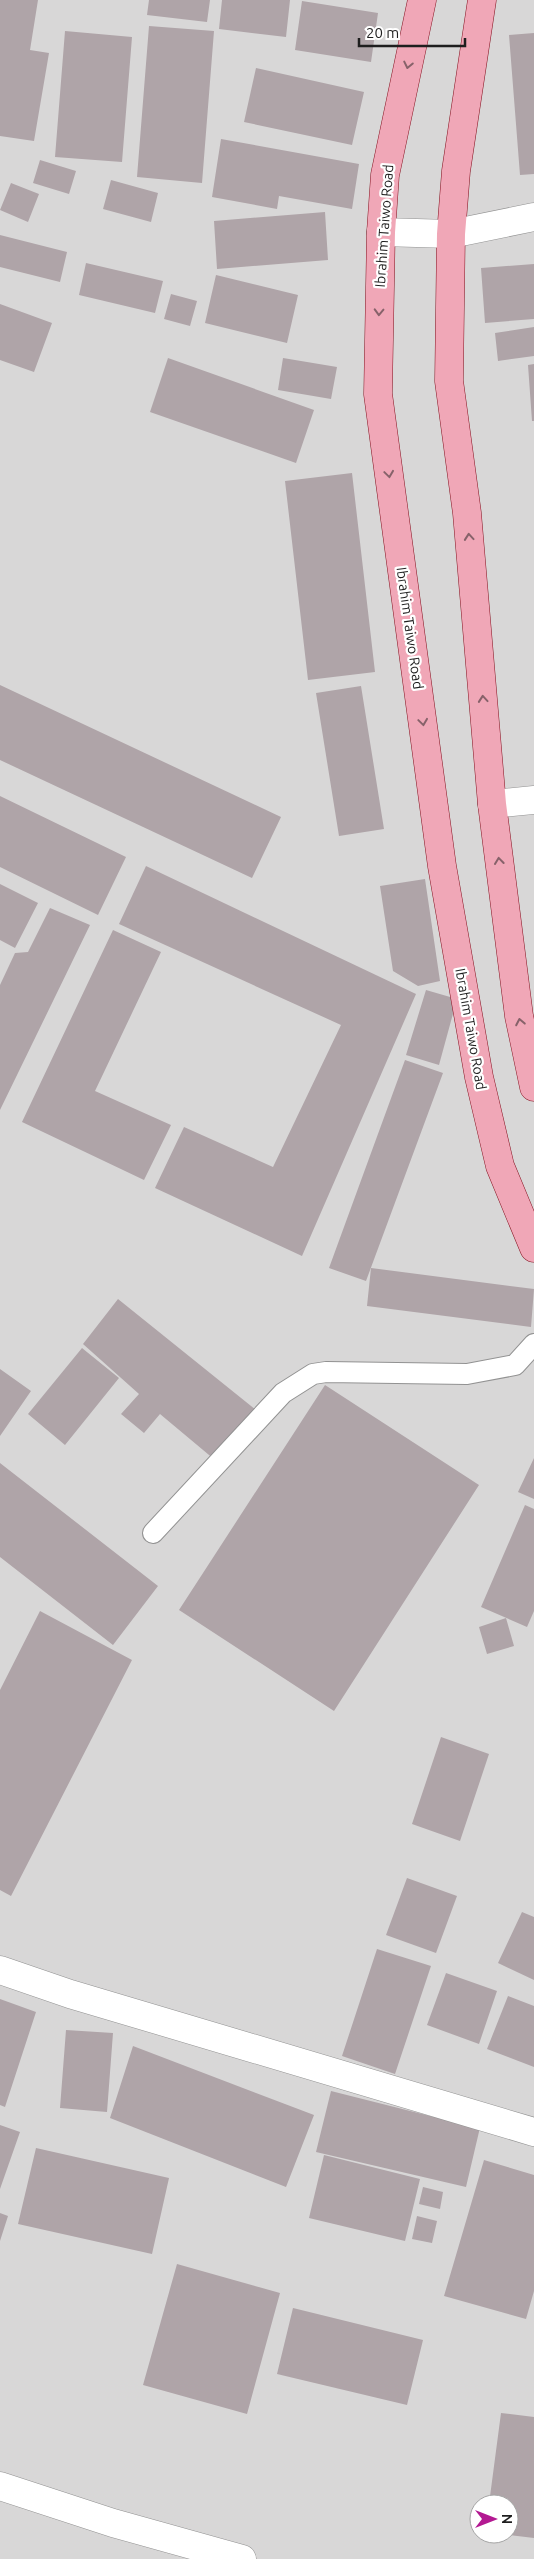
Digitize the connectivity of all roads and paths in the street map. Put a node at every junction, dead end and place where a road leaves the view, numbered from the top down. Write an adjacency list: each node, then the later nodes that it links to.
1 (422, 0): 4 (main road, Ibrahim Taiwo Road, one-way to 4)
2 (482, 0): 5 (main road)
3 (534, 217): 5 (street)
4 (381, 232): 5 (street); 9 (main road, Ibrahim Taiwo Road, one-way to 9)
5 (451, 234): 7 (main road, one-way to 5)
6 (534, 800): 7 (street)
7 (492, 804): 8 (main road, one-way to 7)
8 (534, 1087)
9 (534, 1248)
10 (534, 1344): 11 (lane)
11 (153, 1533)
12 (0, 1970): 13 (street)
13 (534, 2132)
14 (0, 2486): 15 (street)
15 (242, 2559)

